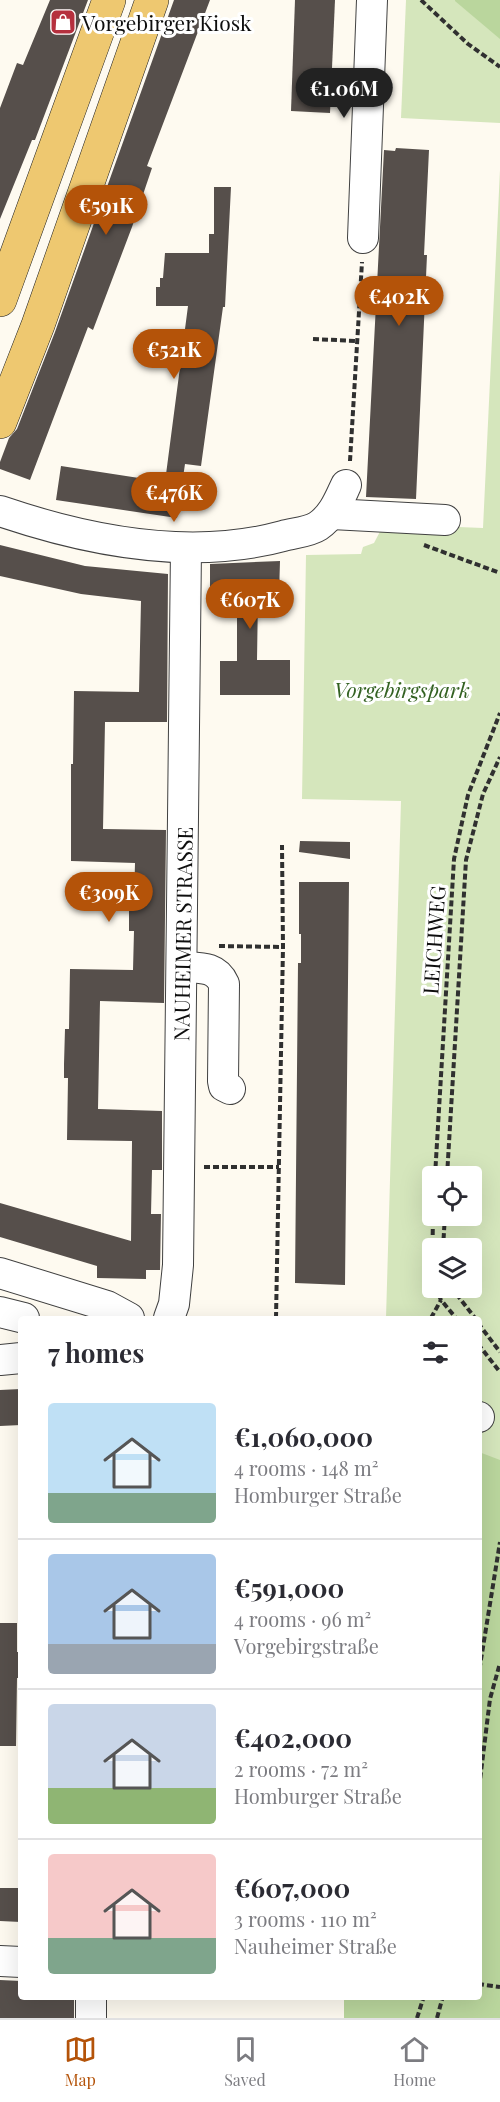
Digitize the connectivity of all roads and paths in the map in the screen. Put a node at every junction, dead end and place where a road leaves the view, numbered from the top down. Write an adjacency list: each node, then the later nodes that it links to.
1 (109, 0): 7 (main road)
2 (152, 0): 10 (main road)
3 (372, 0): 6 (street)
4 (421, 0): 5 (path)
5 (500, 67)
6 (363, 238): 9 (path)
7 (0, 300)
8 (313, 339): 9 (path)
9 (356, 341): 11 (path)
10 (0, 422)
11 (346, 485): 13 (street)
12 (0, 511): 15 (street)
13 (332, 514): 14 (street); 15 (street)
14 (446, 520)
15 (186, 548): 20 (street, NAUHEIMER STRASSE)
16 (500, 713): 22 (path, LEICHWEG)
17 (500, 757): 23 (path, LEICHWEG)
18 (282, 845): 19 (path)
19 (283, 947): 20 (path); 25 (path)
20 (182, 957): 21 (street); 24 (street, NAUHEIMER STRASSE)
21 (230, 1089)
22 (436, 1166)
23 (448, 1166)
24 (179, 1167): 25 (path); 32 (street, NAUHEIMER STRASSE)
25 (279, 1167): 33 (path)
26 (0, 1273): 31 (street)
27 (460, 1298): 36 (path)
28 (441, 1300): 34 (path); 35 (path)
29 (0, 1312): 30 (street)
30 (18, 1316)
31 (125, 1316)
32 (170, 1316)
33 (276, 1316)
34 (432, 1316)
35 (454, 1316)
36 (473, 1316)
37 (482, 1328): 39 (path)
38 (482, 1349): 42 (path)
39 (500, 1352)
40 (18, 1358): 41 (street)
41 (0, 1360)
42 (500, 1372)
43 (500, 1542): 44 (path)
44 (482, 1653)
45 (500, 1663): 46 (path)
46 (482, 1764)
47 (0, 1961): 48 (street)
48 (18, 1962)
49 (482, 1985): 50 (path)
50 (500, 1987)
51 (91, 2000): 54 (street)
52 (422, 2000): 55 (path)
53 (442, 2000): 56 (path)
54 (91, 2018)
55 (417, 2018)
56 (437, 2018)

